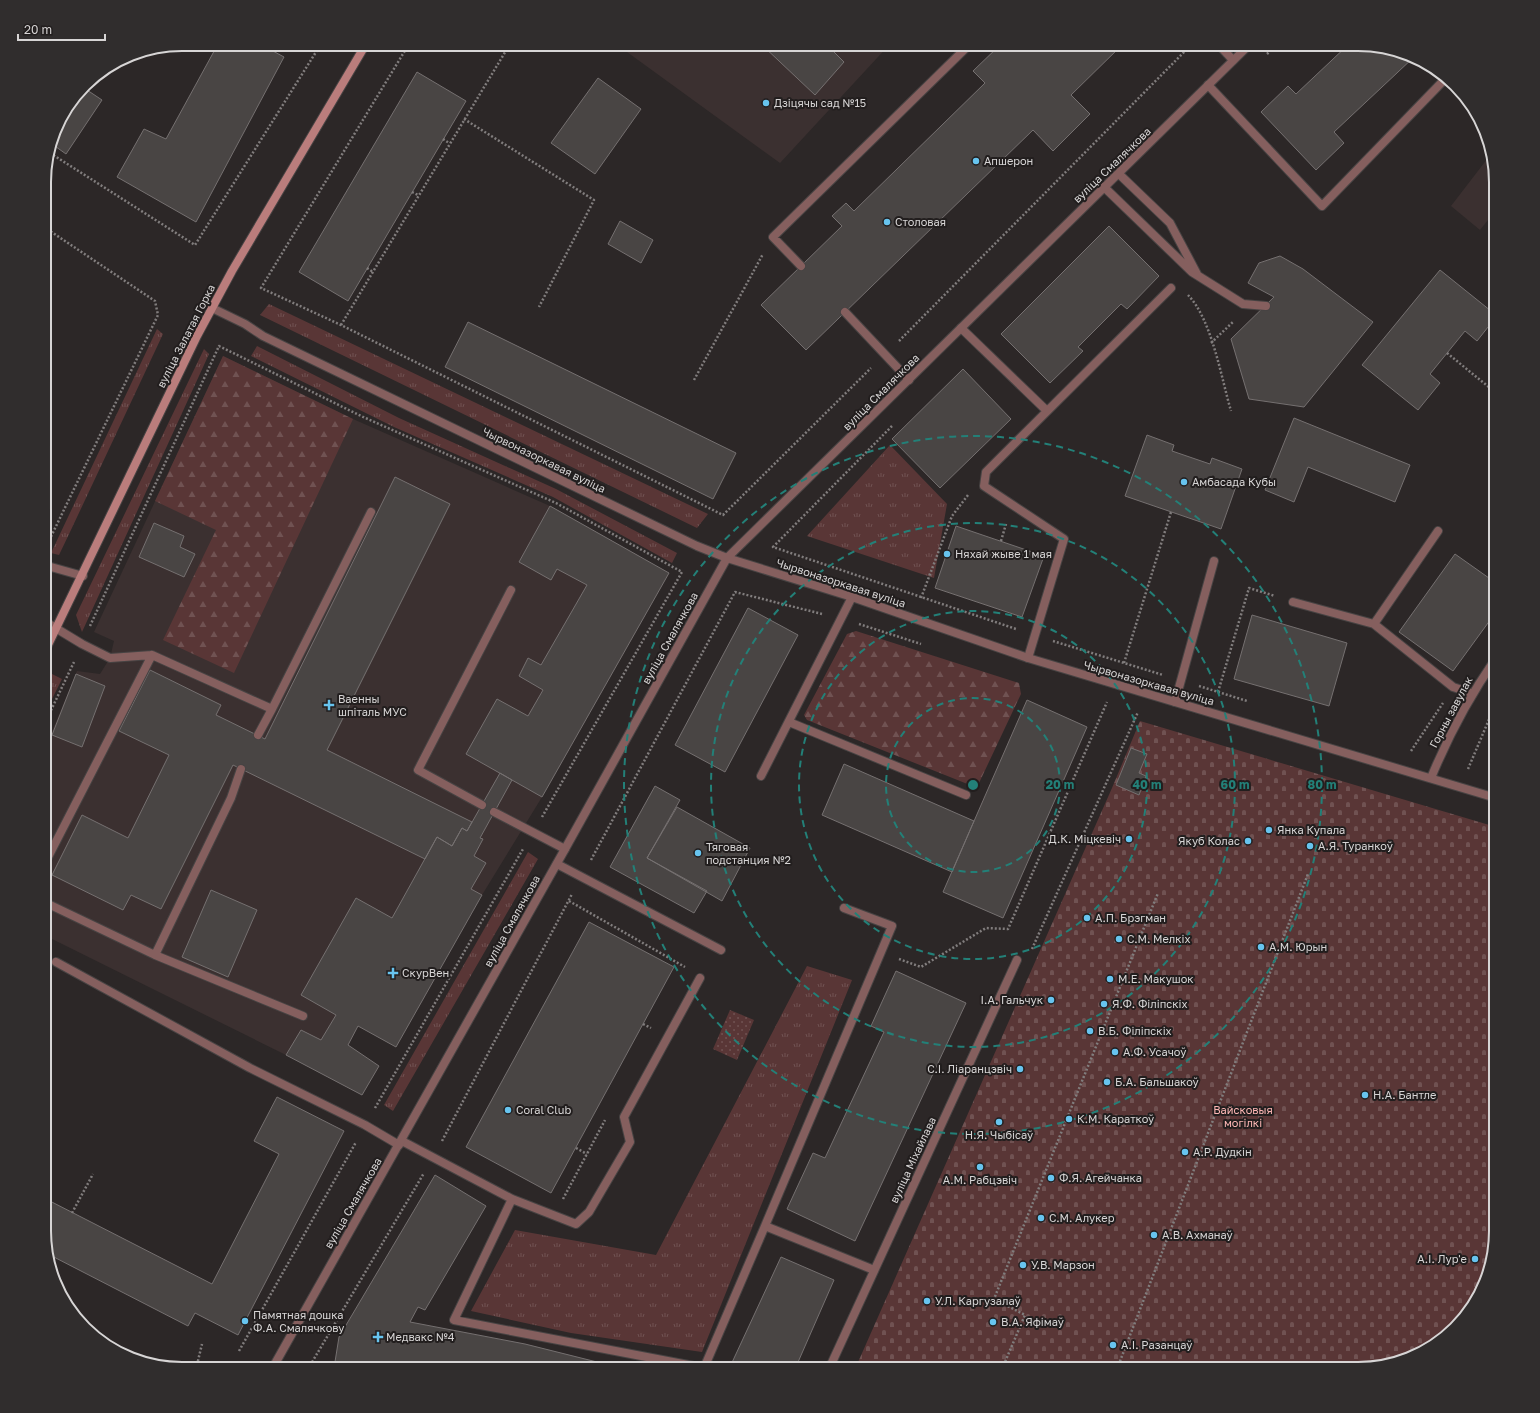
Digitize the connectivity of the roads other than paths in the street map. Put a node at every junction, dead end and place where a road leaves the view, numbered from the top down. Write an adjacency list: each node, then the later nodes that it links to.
1 (362, 51): 14 (street, вуліца Залатая Горка)
2 (963, 51): 10 (street)
3 (1225, 51): 5 (street)
4 (1243, 51): 5 (street, вуліца Смалячкова)
5 (1233, 60): 7 (street, вуліца Смалячкова)
6 (1442, 82): 7 (street)
7 (1208, 85): 8 (street, вуліца Смалячкова)
8 (1119, 174): 9 (street, вуліца Смалячкова); 11 (street)
9 (1104, 187): 11 (street); 16 (street, вуліца Смалячкова)
10 (801, 266)
11 (1199, 277): 13 (street)
12 (1171, 288): 18 (street)
13 (1266, 306)
14 (212, 308): 21 (street, Чырвоназоркавая вуліца); 24 (street, вуліца Залатая Горка)
15 (845, 312): 17 (street)
16 (961, 328): 17 (street, вуліца Смалячкова); 18 (street)
17 (909, 380): 21 (street, вуліца Смалячкова)
18 (1047, 411): 33 (street)
19 (370, 512): 37 (street)
20 (1438, 531): 28 (street)
21 (727, 558): 26 (street, Чырвоназоркавая вуліца); 47 (street, вуліца Смалячкова)
22 (1214, 562): 36 (street)
23 (51, 567): 24 (street)
24 (83, 576): 30 (street, вуліца Залатая Горка)
25 (511, 590): 45 (street)
26 (852, 597): 33 (street, Чырвоназоркавая вуліца); 38 (street)
27 (1293, 602): 28 (street)
28 (1374, 624): 35 (street)
29 (51, 625): 30 (street)
30 (56, 628): 31 (street, вуліца Залатая Горка); 32 (street)
31 (51, 638)
32 (152, 655): 37 (street); 48 (street)
33 (1028, 658): 36 (street, Чырвоназоркавая вуліца)
34 (1489, 668): 35 (street, Горны завулак)
35 (1471, 693): 42 (street, Горны завулак)
36 (1175, 702): 42 (street, Чырвоназоркавая вуліца)
37 (272, 709): 39 (street)
38 (789, 722): 41 (street); 43 (street)
39 (258, 735)
40 (241, 769): 53 (street)
41 (762, 776)
42 (1431, 778): 44 (street, Чырвоназоркавая вуліца)
43 (966, 795)
44 (1489, 796)
45 (482, 805)
46 (494, 812): 47 (street)
47 (565, 849): 49 (street, вуліца Смалячкова)
48 (51, 851)
49 (557, 864): 52 (street); 58 (street, вуліца Смалячкова)
50 (51, 905): 53 (street)
51 (844, 908): 60 (street)
52 (721, 950)
53 (154, 955): 57 (street)
54 (1018, 960): 61 (street, вуліца Міхайлава)
55 (56, 962): 58 (street)
56 (700, 978): 59 (street)
57 (303, 1016)
58 (401, 1143): 59 (street); 62 (street, вуліца Смалячкова)
59 (512, 1199): 63 (street)
60 (764, 1226): 61 (street); 64 (street)
61 (874, 1270): 65 (street, вуліца Міхайлава)
62 (276, 1362)
63 (673, 1362)
64 (707, 1362)
65 (832, 1362)

